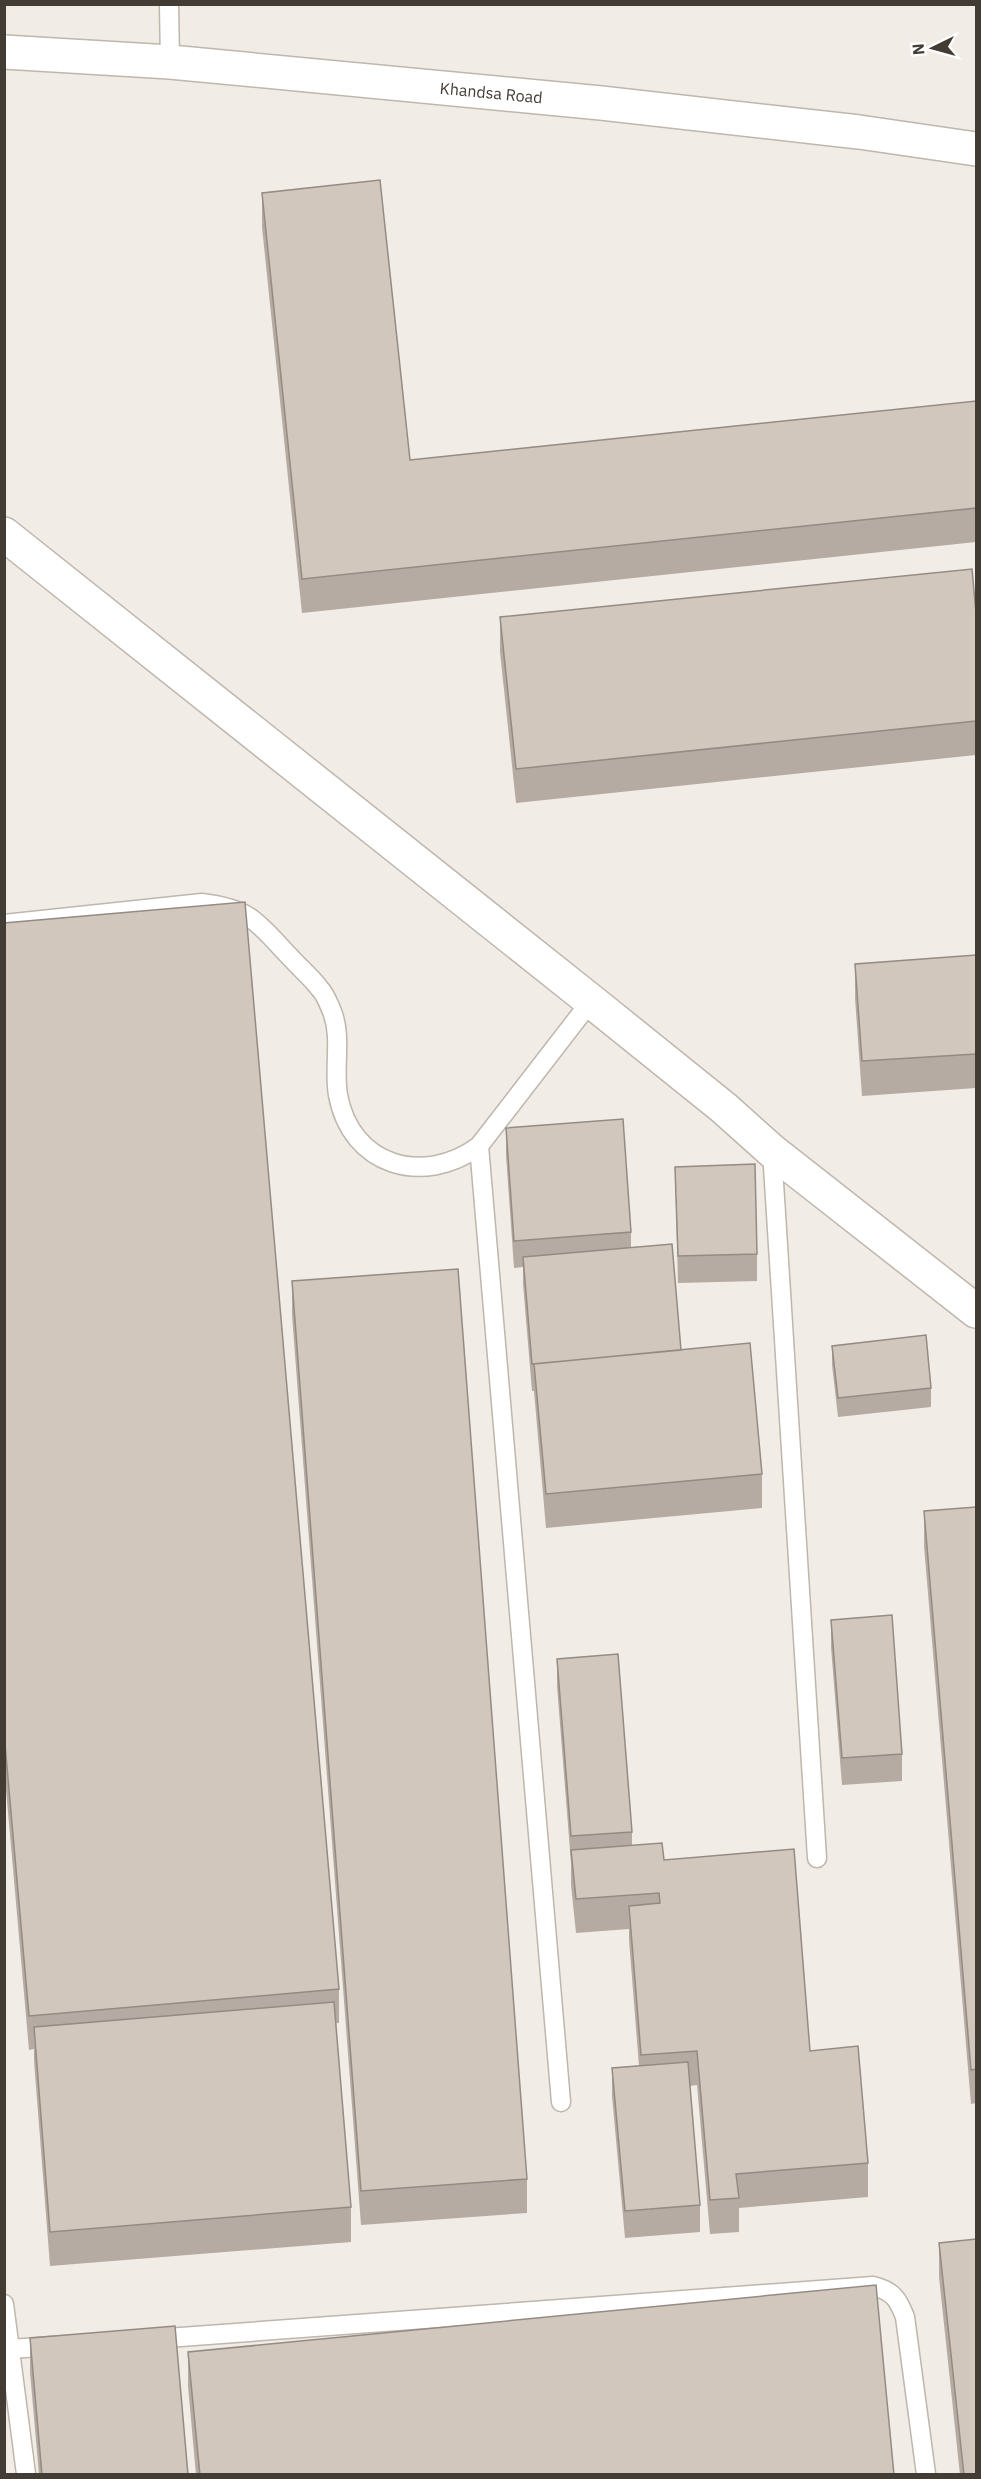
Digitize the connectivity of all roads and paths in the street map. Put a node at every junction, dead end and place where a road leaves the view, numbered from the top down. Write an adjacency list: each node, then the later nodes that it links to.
1 (169, 4): 3 (lane)
2 (4, 52): 3 (street, Khandsa Road)
3 (170, 62): 4 (street, Khandsa Road)
4 (976, 149)
5 (4, 534): 7 (street)
6 (4, 924): 8 (lane)
7 (591, 1001): 8 (lane); 9 (street)
8 (479, 1146): 12 (lane)
9 (772, 1150): 10 (street); 11 (lane)
10 (976, 1311)
11 (817, 1858)
12 (561, 2102)
13 (4, 2304): 16 (lane)
14 (141, 2340): 18 (lane)
15 (70, 2345): 16 (lane)
16 (10, 2349): 17 (lane)
17 (26, 2475)
18 (926, 2475)

